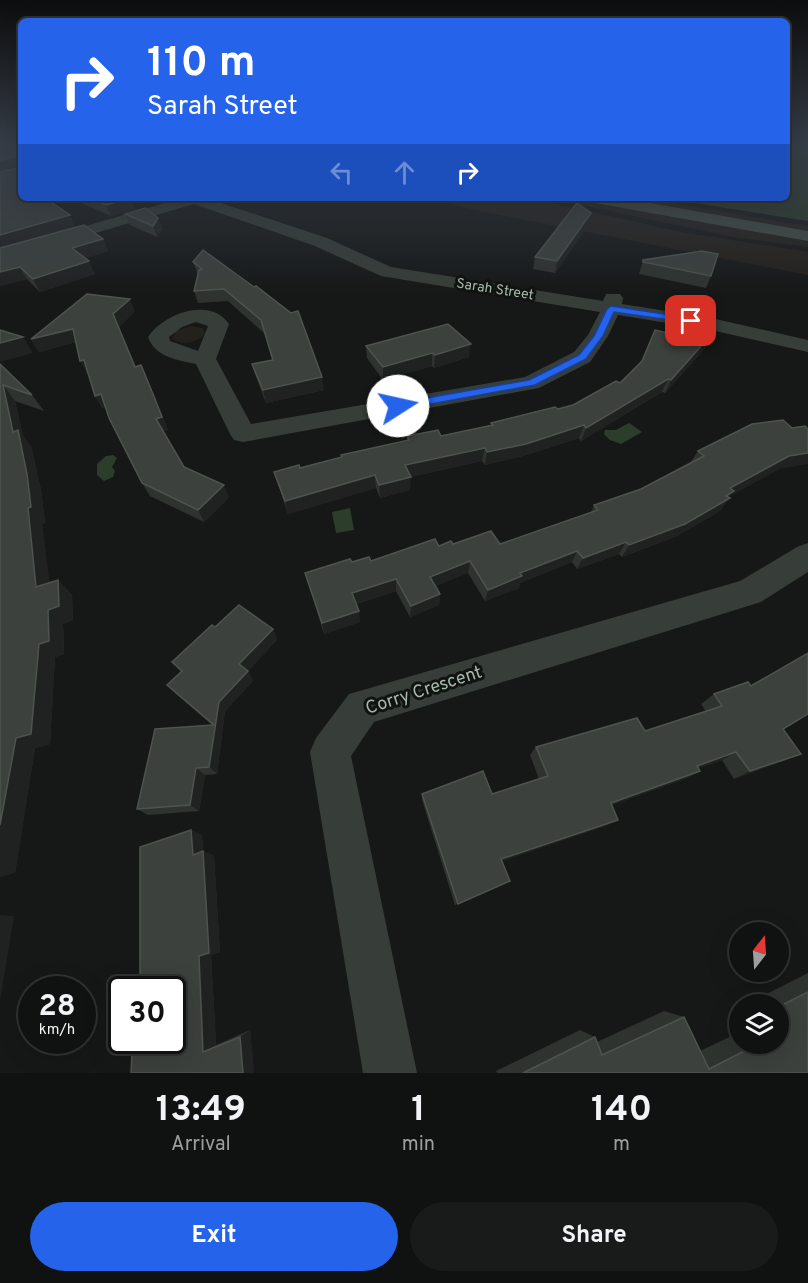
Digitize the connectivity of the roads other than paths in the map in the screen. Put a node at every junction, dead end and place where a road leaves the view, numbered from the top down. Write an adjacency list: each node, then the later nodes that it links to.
1 (185, 201): 6 (street)
2 (204, 201): 7 (street, Sarah Street)
3 (231, 201): 7 (street, Sarah Street)
4 (612, 201): 5 (main road)
5 (808, 236)
6 (0, 256)
7 (612, 303): 8 (street, Sarah Street); 9 (street, Sarah Street); 10 (street)
8 (808, 336)
9 (808, 346)
10 (205, 358)
11 (808, 556): 12 (street, Corry Crescent)
12 (390, 1073)

